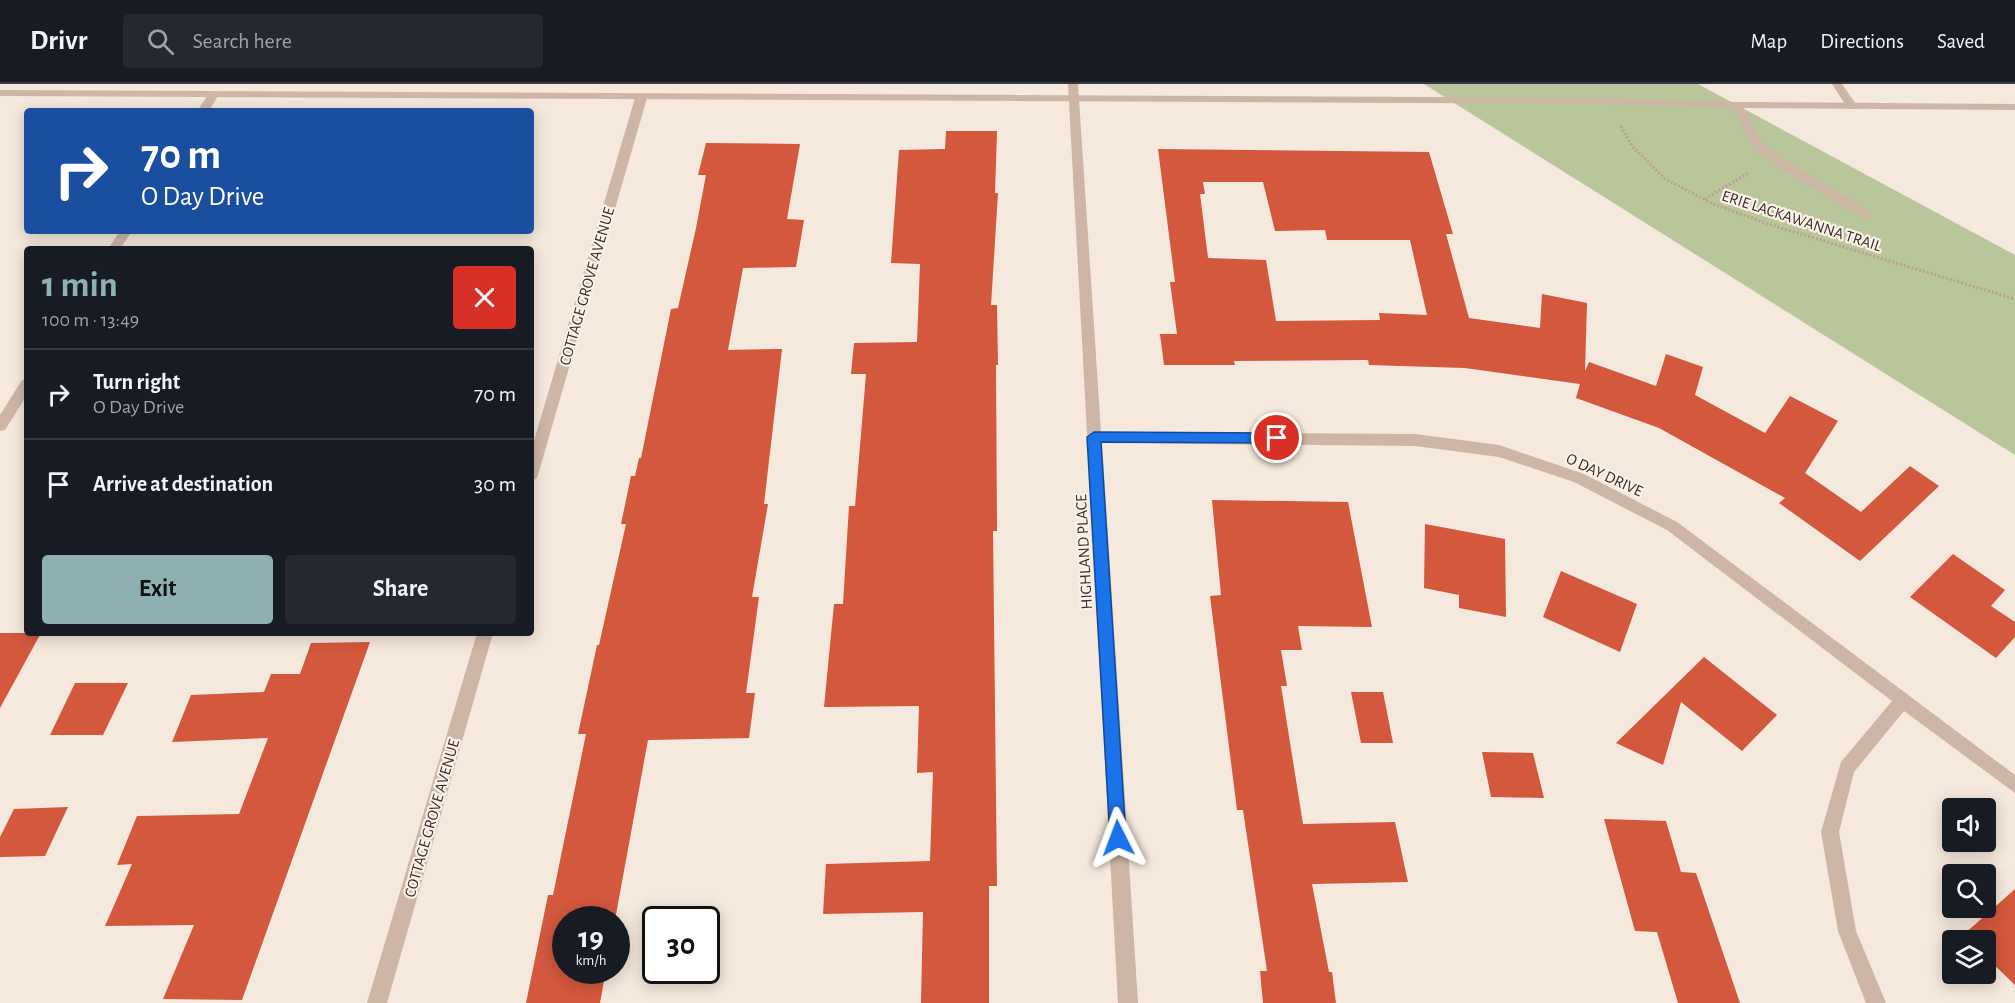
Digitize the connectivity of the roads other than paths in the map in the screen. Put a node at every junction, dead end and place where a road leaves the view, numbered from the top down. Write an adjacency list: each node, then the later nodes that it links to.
1 (1837, 84): 7 (street)
2 (1074, 92): 5 (street); 6 (street); 13 (street, HIGHLAND PLACE)
3 (0, 93): 4 (street)
4 (214, 94): 5 (street); 9 (street)
5 (641, 98): 14 (street, COTTAGE GROVE AVENUE)
6 (1736, 105): 7 (street); 10 (street)
7 (1852, 106): 8 (street)
8 (2015, 107)
9 (205, 108)
10 (1867, 215)
11 (24, 389): 12 (street)
12 (0, 426)
13 (1094, 437): 16 (street, O DAY DRIVE); 19 (street, HIGHLAND PLACE)
14 (534, 465)
15 (484, 636): 18 (street, COTTAGE GROVE AVENUE)
16 (1903, 700): 17 (street, O DAY DRIVE); 20 (street)
17 (2015, 785)
18 (376, 1003)
19 (1128, 1003)
20 (1876, 1003)

